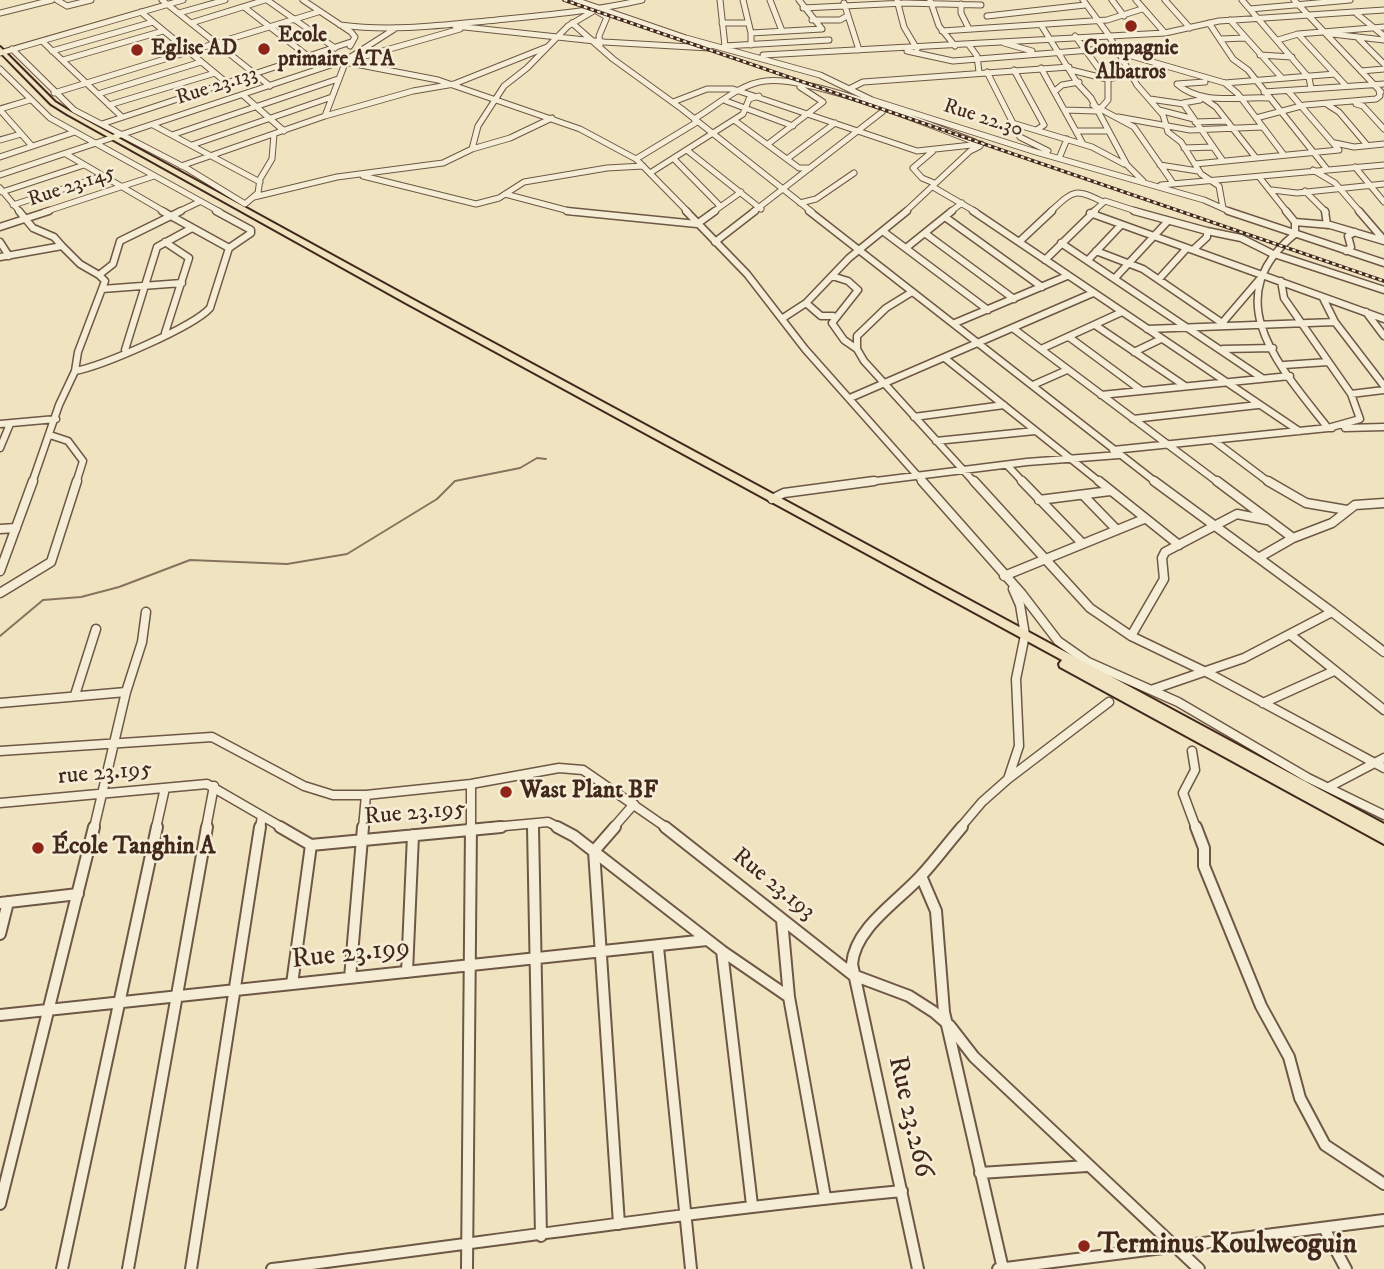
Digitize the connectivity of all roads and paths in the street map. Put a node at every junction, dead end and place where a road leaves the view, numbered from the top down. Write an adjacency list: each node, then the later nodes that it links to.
1 (55, 0): 2 (street); 41 (street)
2 (91, 0)
3 (162, 0): 30 (street)
4 (183, 0): 30 (street)
5 (226, 0): 42 (street)
6 (266, 0): 32 (street); 51 (street)
7 (303, 0): 40 (street)
8 (575, 0): 35 (street, Rue 22.30)
9 (597, 0): 35 (street)
10 (617, 0): 33 (street)
11 (642, 0): 33 (street)
12 (720, 0): 59 (street)
13 (743, 0): 60 (street)
14 (770, 0): 75 (street)
15 (799, 0): 34 (street)
16 (1112, 0): 47 (street)
17 (1136, 0): 36 (street)
18 (1165, 0): 71 (street)
19 (1242, 0): 37 (street)
20 (1268, 0): 31 (street)
21 (1349, 0): 26 (street); 43 (street)
22 (930, 1): 23 (street); 24 (street); 76 (street)
23 (897, 2): 28 (street); 104 (street)
24 (957, 2): 29 (street); 73 (street)
25 (1084, 2): 46 (street); 55 (street)
26 (1296, 2): 31 (street); 50 (street)
27 (844, 3): 28 (street); 34 (street); 45 (street)
28 (871, 3)
29 (980, 3): 46 (street)
30 (168, 5): 39 (street); 42 (street)
31 (1274, 6): 37 (street); 48 (street)
32 (244, 7): 57 (street); 65 (street)
33 (612, 7): 35 (street)
34 (803, 8): 53 (street)
35 (595, 9): 52 (street); 58 (street); 96 (street); 101 (street, Rue 22.30)
36 (1143, 9): 47 (street); 79 (street)
37 (1250, 9): 49 (street)
38 (1384, 10): 43 (street)
39 (141, 12): 56 (street); 92 (street)
40 (318, 12): 51 (street); 62 (street)
41 (0, 13)
42 (179, 13): 57 (street)
43 (1369, 13): 44 (street)
44 (1357, 14): 50 (street); 67 (street)
45 (847, 16): 53 (street); 106 (street)
46 (987, 16): 70 (street)
47 (1124, 16): 55 (street)
48 (1287, 17): 49 (street); 50 (street)
49 (1259, 18): 54 (street); 91 (street)
50 (1311, 18): 77 (street)
51 (293, 19): 65 (street); 102 (street)
52 (496, 19): 63 (street); 66 (street)
53 (812, 20): 72 (street)
54 (1230, 20): 61 (street); 86 (street)
55 (1098, 21): 64 (street); 80 (street)
56 (153, 22): 74 (street); 108 (street)
57 (191, 23): 95 (street)
58 (572, 23): 82 (street); 89 (street)
59 (722, 23): 60 (street); 101 (street)
60 (748, 23): 78 (street)
61 (1209, 23): 71 (street); 88 (street)
62 (341, 25): 69 (street); 93 (street)
63 (441, 25): 66 (street); 69 (street)
64 (1041, 25): 70 (street); 84 (street)
65 (270, 26): 95 (street); 117 (street)
66 (467, 27): 82 (street); 120 (street)
67 (1375, 27): 68 (street); 77 (street); 87 (street)
68 (1384, 27)
69 (396, 28): 120 (street)
70 (995, 28): 73 (street)
71 (1191, 28): 79 (street)
72 (822, 29): 75 (street); 90 (street)
73 (969, 29): 76 (street)
74 (163, 31): 109 (street); 119 (street)
75 (782, 31): 78 (street)
76 (942, 31): 99 (street)
77 (1324, 32): 81 (street); 83 (street); 130 (street)
78 (751, 33): 97 (street)
79 (1165, 33): 80 (street)
80 (1108, 34): 85 (street); 105 (street)
81 (1297, 34): 91 (street); 137 (street)
82 (557, 36): 89 (street); 100 (street)
83 (1357, 37): 87 (street); 123 (street)
84 (1053, 38): 85 (street); 94 (street); 112 (street)
85 (1076, 38): 105 (street); 107 (street)
86 (1245, 38): 88 (street); 115 (street)
87 (1384, 38)
88 (1221, 39): 141 (street)
89 (592, 40): 96 (street)
90 (829, 40): 97 (street); 110 (street)
91 (1278, 40): 118 (street)
92 (42, 41): 108 (street); 111 (street)
93 (351, 42): 102 (street); 120 (street)
94 (1002, 42): 98 (street); 113 (street)
95 (216, 43): 109 (street); 134 (street)
96 (600, 45): 101 (street); 171 (street)
97 (751, 45): 101 (street)
98 (969, 45): 99 (street); 121 (street)
99 (955, 46): 104 (street)
100 (547, 47): 147 (street); 165 (street)
101 (724, 47): 116 (street, Rue 22.30)
102 (335, 48): 117 (street)
103 (899, 49): 104 (street); 106 (street); 121 (street)
104 (917, 49)
105 (1114, 49): 107 (street); 135 (street); 146 (street)
106 (859, 50): 110 (street)
107 (1086, 50): 112 (street); 140 (street)
108 (52, 51): 119 (street)
109 (189, 51): 122 (street); 144 (street)
110 (837, 51): 116 (street)
111 (3, 52): 159 (street); 221 (main road)
112 (1060, 52): 113 (street); 125 (street)
113 (1045, 53): 114 (street)
114 (1038, 54): 121 (street); 124 (street)
115 (1260, 55): 118 (street); 138 (street)
116 (756, 56): 152 (street, Rue 22.30)
117 (309, 57): 134 (street)
118 (1292, 57): 136 (street)
119 (63, 61): 144 (street)
120 (346, 61): 139 (street); 147 (street); 150 (street, Rue 23.133)
121 (979, 61): 129 (street); 131 (street)
122 (201, 62): 133 (street); 160 (street)
123 (1384, 64)
124 (1045, 68): 125 (street); 128 (street); 155 (street)
125 (1070, 68): 140 (street); 143 (street)
126 (0, 69): 168 (street)
127 (1384, 69): 130 (street)
128 (1014, 70): 129 (street); 207 (street)
129 (999, 71): 132 (street)
130 (1361, 71): 149 (street)
131 (979, 72): 132 (street); 152 (street)
132 (987, 72): 200 (street)
133 (215, 73): 145 (street); 176 (street)
134 (255, 74): 145 (street); 150 (street)
135 (1132, 74): 140 (street); 167 (street)
136 (1305, 74): 137 (street); 138 (street); 153 (street)
137 (1335, 74): 151 (street)
138 (1281, 77): 141 (street)
139 (338, 79): 164 (street); 178 (street)
140 (1107, 79): 180 (street)
141 (1252, 80): 146 (street); 156 (street)
142 (793, 82): 154 (street); 184 (street); 187 (street)
143 (1079, 82): 155 (street); 180 (street)
144 (86, 83): 159 (street); 160 (street)
145 (227, 83): 170 (street)
146 (1223, 83): 162 (street); 169 (street)
147 (454, 84): 165 (street); 188 (street)
148 (1384, 84): 149 (street)
149 (1374, 85): 151 (street); 158 (street)
150 (270, 86): 161 (street, Rue 23.133)
151 (1346, 86): 153 (street)
152 (850, 88): 220 (street, Rue 22.30)
153 (1311, 89): 157 (street)
154 (743, 90): 163 (street); 171 (street); 172 (street)
155 (1055, 92): 182 (street)
156 (1264, 92): 157 (street); 166 (street)
157 (1289, 92): 177 (street)
158 (1382, 92): 173 (street)
159 (54, 93): 202 (street)
160 (98, 94): 176 (street)
161 (243, 95): 178 (street); 186 (street, Rue 23.133)
162 (1238, 95): 166 (street); 169 (street); 193 (street)
163 (759, 96): 179 (street); 187 (street)
164 (332, 97): 188 (street); 191 (street)
165 (497, 98): 192 (street); 236 (street)
166 (1269, 98): 185 (street)
167 (1150, 99): 174 (street); 183 (street)
168 (30, 100): 181 (street); 214 (street)
169 (1205, 100): 174 (street); 198 (street)
170 (171, 101): 186 (street); 189 (street)
171 (673, 102): 196 (street)
172 (726, 102): 179 (street); 196 (street)
173 (1353, 103): 175 (street); 208 (street)
174 (1184, 104): 197 (street)
175 (1325, 104): 177 (street); 231 (street)
176 (109, 105): 189 (street)
177 (1303, 106): 185 (street); 225 (street)
178 (256, 107): 191 (street); 219 (street)
179 (745, 107): 194 (street); 204 (street)
180 (1096, 108): 182 (street); 190 (street); 211 (street)
181 (0, 110): 195 (street)
182 (1065, 110): 210 (street)
183 (1159, 110): 197 (street); 205 (street)
184 (882, 112): 215 (street); 230 (street)
185 (1281, 113): 193 (street); 240 (street)
186 (186, 114): 203 (street, Rue 23.133)
187 (809, 114): 199 (street); 204 (street)
188 (325, 116): 209 (street)
189 (122, 117): 202 (street)
190 (1118, 117): 205 (street); 254 (street)
191 (269, 118): 209 (street); 229 (street)
192 (552, 118): 236 (street); 247 (street)
193 (1256, 118): 206 (street)
194 (734, 120): 218 (street); 226 (street)
195 (10, 121): 201 (street); 216 (street)
196 (695, 121): 218 (street); 247 (street)
197 (1195, 121): 198 (street); 212 (street)
198 (1226, 121): 213 (street)
199 (835, 123): 215 (street); 248 (street)
200 (1012, 123): 207 (street); 242 (street)
201 (0, 124)
202 (102, 124): 221 (street)
203 (153, 125): 219 (street); 221 (street, Rue 23.133)
204 (793, 126): 226 (street)
205 (1168, 126): 212 (street); 235 (street)
206 (1262, 128): 213 (street); 244 (street)
207 (1038, 129): 222 (street)
208 (1384, 129)
209 (284, 131): 217 (street)
210 (1077, 131): 211 (street); 227 (street)
211 (1106, 131): 253 (street)
212 (1201, 131): 213 (street); 233 (street)
213 (1234, 131): 246 (street)
214 (75, 132): 224 (street); 232 (street)
215 (859, 132): 239 (street); 259 (street)
216 (20, 134): 223 (street); 232 (street)
217 (274, 134): 243 (street); 271 (street)
218 (712, 134): 238 (street); 282 (street)
219 (172, 135): 229 (street)
220 (991, 137): 230 (street); 242 (street, Rue 22.30)
221 (114, 138): 224 (street, Rue 23.133); 256 (street); 295 (main road)
222 (1067, 139): 227 (street); 242 (street)
223 (0, 140)
224 (97, 143): 241 (street, Rue 23.133); 268 (street)
225 (1335, 143): 234 (street); 237 (street)
226 (768, 144): 248 (street)
227 (1083, 144): 253 (street)
228 (1384, 144): 231 (street)
229 (192, 145): 243 (street)
230 (981, 145): 239 (street); 275 (street)
231 (1367, 145): 234 (street)
232 (32, 146): 245 (street)
233 (1213, 146): 235 (street); 250 (street)
234 (1354, 147): 237 (street)
235 (1184, 148): 251 (street)
236 (472, 149): 266 (street)
237 (1339, 150): 240 (street)
238 (688, 151): 249 (street); 284 (street)
239 (933, 151): 275 (street)
240 (1312, 152): 244 (street); 260 (street)
241 (66, 154): 252 (street); 265 (street, Rue 23.133)
242 (1059, 154): 272 (street, Rue 22.30)
243 (211, 155): 256 (street); 271 (street)
244 (1284, 155): 246 (street)
245 (0, 157)
246 (1256, 158): 250 (street)
247 (636, 159): 257 (street)
248 (787, 159): 259 (street)
249 (675, 160): 263 (street); 293 (street)
250 (1223, 161): 251 (street)
251 (1195, 164): 262 (street)
252 (84, 165): 267 (street); 280 (street)
253 (1127, 165): 272 (street)
254 (1160, 165): 262 (street); 273 (street)
255 (1384, 165): 258 (street)
256 (181, 166): 295 (street)
257 (643, 166): 263 (street); 285 (street)
258 (1354, 167): 260 (street); 277 (street)
259 (810, 168): 282 (street)
260 (1326, 168): 261 (street)
261 (1313, 170): 269 (street); 279 (street)
262 (1198, 171): 270 (street)
263 (650, 173): 303 (street)
264 (855, 173): 291 (street)
265 (0, 175)
266 (359, 175): 285 (street); 286 (street)
267 (103, 176): 278 (street); 292 (street)
268 (154, 176): 278 (street, Rue 23.145); 287 (street)
269 (1261, 178): 270 (street); 281 (street)
270 (1210, 180): 273 (street); 294 (street)
271 (260, 182): 286 (street)
272 (1145, 183): 276 (street, Rue 22.30)
273 (1173, 183): 276 (street)
274 (1384, 184): 277 (street)
275 (934, 185): 290 (street); 309 (street)
276 (1153, 185): 294 (street, Rue 22.30)
277 (1368, 185): 279 (street); 289 (street)
278 (122, 186): 298 (street); 300 (street, Rue 23.145)
279 (1340, 188): 283 (street); 315 (street)
280 (1, 190): 292 (street)
281 (1272, 190): 283 (street); 302 (street)
282 (783, 191): 291 (street); 296 (street)
283 (1305, 191): 305 (street)
284 (741, 192): 293 (street); 296 (street)
285 (505, 194): 303 (street)
286 (254, 197): 295 (street)
287 (199, 202): 298 (street); 321 (street)
288 (1103, 202): 297 (street); 301 (street); 314 (street)
289 (1384, 202)
290 (962, 203): 299 (street); 314 (street)
291 (800, 204): 323 (street)
292 (13, 205): 300 (street)
293 (720, 206): 303 (street)
294 (1223, 208): 312 (street, Rue 22.30)
295 (242, 209): 416 (main road); 441 (main road)
296 (761, 209): 318 (street)
297 (1090, 214): 304 (street); 319 (street)
298 (172, 216): 307 (street); 334 (street)
299 (945, 217): 311 (street); 343 (street)
300 (25, 220): 306 (street, Rue 23.145); 320 (street)
301 (1167, 222): 308 (street); 313 (street)
302 (1295, 222): 305 (street); 312 (street)
303 (697, 224): 318 (street)
304 (1121, 225): 313 (street); 325 (street)
305 (1327, 225): 310 (street)
306 (0, 227)
307 (192, 228): 317 (street); 321 (street)
308 (1207, 231): 324 (street); 327 (street)
309 (884, 232): 322 (street); 323 (street)
310 (1356, 232): 315 (street); 326 (street)
311 (926, 234): 322 (street); 349 (street)
312 (1295, 234): 326 (street, Rue 22.30); 327 (street)
313 (1154, 237): 324 (street); 333 (street)
314 (1020, 241): 330 (street)
315 (1384, 241)
316 (0, 242): 328 (street)
317 (165, 242): 341 (street); 342 (street)
318 (715, 242): 355 (street)
319 (1062, 243): 330 (street); 331 (street)
320 (62, 246): 328 (street); 334 (street)
321 (229, 248): 366 (street)
322 (906, 248): 351 (street)
323 (860, 249): 336 (street); 345 (street)
324 (1190, 249): 335 (street); 339 (street)
325 (1096, 251): 331 (street); 333 (street)
326 (1346, 251): 332 (street, Rue 22.30)
327 (1272, 253): 335 (street); 346 (street)
328 (9, 256): 329 (street)
329 (0, 257)
330 (1045, 260): 337 (street)
331 (1088, 260): 338 (street)
332 (1384, 263)
333 (1130, 264): 338 (street); 339 (street)
334 (99, 275): 344 (street)
335 (1263, 275): 340 (street); 359 (street); 362 (street)
336 (832, 276): 350 (street); 354 (street)
337 (1067, 276): 343 (street); 347 (street)
338 (1115, 278): 363 (street)
339 (1159, 279): 359 (street)
340 (1281, 281): 348 (street); 360 (street)
341 (182, 283): 342 (street); 366 (street)
342 (145, 286): 344 (street); 375 (street)
343 (1042, 287): 349 (street)
344 (102, 289): 381 (street)
345 (912, 292): 358 (street); 372 (street)
346 (1383, 292)
347 (1093, 293): 352 (street); 364 (street)
348 (1323, 298): 353 (street); 357 (street)
349 (1014, 299): 351 (street)
350 (806, 303): 354 (street); 355 (street)
351 (988, 310): 358 (street)
352 (1122, 312): 361 (street); 365 (street)
353 (1366, 313): 356 (street); 367 (street)
354 (833, 316): 372 (street)
355 (783, 318): 392 (street)
356 (1384, 319)
357 (1335, 322): 360 (street); 388 (street)
358 (955, 323): 370 (street)
359 (1224, 323): 362 (street); 363 (street)
360 (1301, 324): 362 (street); 378 (street)
361 (1095, 325): 368 (street); 376 (street)
362 (1259, 325): 371 (street)
363 (1190, 328): 365 (street); 374 (street)
364 (1014, 329): 370 (street); 373 (street)
365 (1147, 329): 369 (street)
366 (165, 333): 375 (street)
367 (1384, 336)
368 (1069, 337): 373 (street); 389 (street)
369 (1161, 339): 376 (street); 384 (street)
370 (981, 344): 377 (street); 386 (street)
371 (1273, 348): 374 (street); 379 (street)
372 (858, 349): 385 (street)
373 (1041, 349): 380 (street)
374 (1223, 349): 383 (street)
375 (125, 350): 381 (street)
376 (1134, 352): 387 (street)
377 (946, 359): 385 (street); 393 (street)
378 (1328, 362): 379 (street); 390 (street)
379 (1284, 365): 382 (street)
380 (1067, 370): 386 (street); 391 (street)
381 (75, 371): 396 (street)
382 (1290, 376): 383 (street); 401 (street)
383 (1262, 378): 384 (street)
384 (1224, 382): 387 (street); 394 (street)
385 (882, 384): 392 (street); 395 (street)
386 (1033, 385): 409 (street)
387 (1185, 386): 389 (street)
388 (1384, 388): 390 (street)
389 (1142, 391): 391 (street)
390 (1351, 394): 401 (street)
391 (1101, 395): 397 (street)
392 (850, 398): 413 (street)
393 (1004, 405): 395 (street); 402 (street)
394 (1258, 405): 397 (street); 403 (street)
395 (914, 416): 406 (street)
396 (56, 419): 399 (street); 404 (street)
397 (1133, 419): 407 (street)
398 (0, 424): 399 (street)
399 (10, 424): 408 (street)
400 (1384, 427): 401 (street)
401 (1328, 428): 403 (street)
402 (1035, 431): 406 (street); 410 (street)
403 (1299, 431): 405 (street)
404 (50, 435): 422 (street); 435 (street)
405 (1213, 440): 407 (street); 419 (street)
406 (936, 441): 412 (street)
407 (1168, 446): 409 (street); 421 (street)
408 (0, 448)
409 (1116, 452): 410 (street); 423 (street)
410 (1073, 459): 411 (street); 414 (street)
411 (1007, 465): 412 (street); 417 (street)
412 (963, 471): 413 (street); 432 (street)
413 (918, 477): 416 (street); 434 (street)
414 (1110, 491): 415 (street); 420 (street)
415 (1084, 496): 417 (street); 425 (street)
416 (772, 499): 441 (main road)
417 (1039, 500): 429 (street)
418 (1384, 503): 419 (street)
419 (1347, 510): 427 (street)
420 (1144, 519): 425 (street); 430 (street)
421 (1270, 521): 423 (street); 427 (street)
422 (16, 527): 424 (street); 433 (street)
423 (1217, 527): 426 (street); 428 (street)
424 (0, 529)
425 (1116, 530): 429 (street)
426 (1206, 533): 428 (street); 430 (street)
427 (1293, 538): 431 (street)
428 (1235, 540): 431 (street)
429 (1082, 543): 432 (street)
430 (1179, 545): 439 (street)
431 (1260, 557): 437 (street)
432 (1045, 561): 434 (street); 439 (street)
433 (0, 571)
434 (1006, 578): 441 (street); 445 (street)
435 (0, 593)
436 (146, 612): 446 (street)
437 (1332, 612): 440 (street); 442 (street)
438 (96, 629): 447 (street)
439 (1131, 636): 444 (street)
440 (1292, 636): 443 (street); 444 (street)
441 (1025, 639): 458 (street); 471 (main road); 473 (main road)
442 (1384, 652)
443 (1334, 671): 449 (street); 451 (street)
444 (1210, 674): 445 (street); 449 (street)
445 (1152, 690): 462 (street)
446 (126, 692): 447 (street); 452 (street)
447 (75, 695): 450 (street)
448 (1109, 702): 458 (street)
449 (1263, 702): 456 (street)
450 (0, 703)
451 (1384, 710)
452 (115, 744): 453 (street); 463 (street); 464 (street)
453 (0, 751)
454 (1192, 751): 501 (street)
455 (1384, 758): 456 (street)
456 (1373, 762): 457 (street); 462 (street)
457 (1384, 768)
458 (1008, 779): 477 (street)
459 (471, 784): 464 (street); 466 (street, Rue 23.193); 470 (street)
460 (214, 786): 461 (street, rue 23.195); 468 (street); 493 (street)
461 (165, 788): 463 (street, rue 23.195); 495 (street)
462 (1329, 788): 467 (street)
463 (102, 793): 465 (street, rue 23.195); 478 (street)
464 (366, 795): 474 (street)
465 (0, 803)
466 (634, 804): 476 (street); 480 (street, Rue 23.193)
467 (1384, 815)
468 (262, 816): 475 (street); 492 (street)
469 (533, 824): 470 (street, Rue 23.195); 476 (street, Rue 23.195); 486 (street)
470 (470, 830): 472 (street, Rue 23.195); 487 (street)
471 (1384, 830)
472 (414, 835): 474 (street, Rue 23.195); 488 (street)
473 (1384, 839)
474 (361, 841): 475 (street, Rue 23.195); 490 (street)
475 (311, 845): 491 (street)
476 (594, 851): 482 (street, Rue 23.195); 485 (street)
477 (921, 876): 489 (street); 498 (street)
478 (78, 894): 479 (street); 496 (street)
479 (4, 903): 481 (street)
480 (782, 920): 489 (street, Rue 23.193); 494 (street)
481 (0, 934)
482 (708, 940): 483 (street, Rue 23.199); 484 (street, Rue 23.195)
483 (658, 947): 485 (street, Rue 23.199); 506 (street)
484 (722, 951): 494 (street, Rue 23.195); 505 (street)
485 (598, 952): 486 (street, Rue 23.199); 508 (street)
486 (536, 958): 487 (street, Rue 23.199); 510 (street)
487 (469, 965): 488 (street, Rue 23.199); 511 (street)
488 (407, 972): 490 (street, Rue 23.199)
489 (853, 975): 498 (street, Rue 23.193); 502 (street, Rue 23.266)
490 (350, 978): 491 (street, Rue 23.199)
491 (292, 984): 492 (street, Rue 23.199)
492 (234, 991): 493 (street, Rue 23.199); 515 (street)
493 (178, 997): 495 (street, Rue 23.199); 514 (street)
494 (789, 997): 503 (street)
495 (118, 1003): 496 (street, Rue 23.199); 513 (street)
496 (51, 1009): 497 (street, Rue 23.199); 504 (street)
497 (0, 1015)
498 (950, 1026): 499 (street); 500 (street)
499 (1087, 1166): 500 (street); 512 (street)
500 (980, 1173): 520 (street)
501 (1384, 1184)
502 (902, 1191): 503 (street); 519 (street, Rue 23.266)
503 (825, 1197): 505 (street)
504 (0, 1204)
505 (752, 1205): 506 (street)
506 (686, 1213): 508 (street); 518 (street)
507 (1384, 1220): 509 (street)
508 (619, 1224): 510 (street)
509 (1324, 1228): 512 (street); 522 (street)
510 (541, 1236): 511 (street)
511 (467, 1245): 516 (street); 517 (street)
512 (1175, 1247): 520 (street); 521 (street)
513 (62, 1269)
514 (128, 1269)
515 (191, 1269)
516 (272, 1269)
517 (467, 1269)
518 (691, 1269)
519 (918, 1269)
520 (1001, 1269)
521 (1199, 1269)
522 (1346, 1269)

